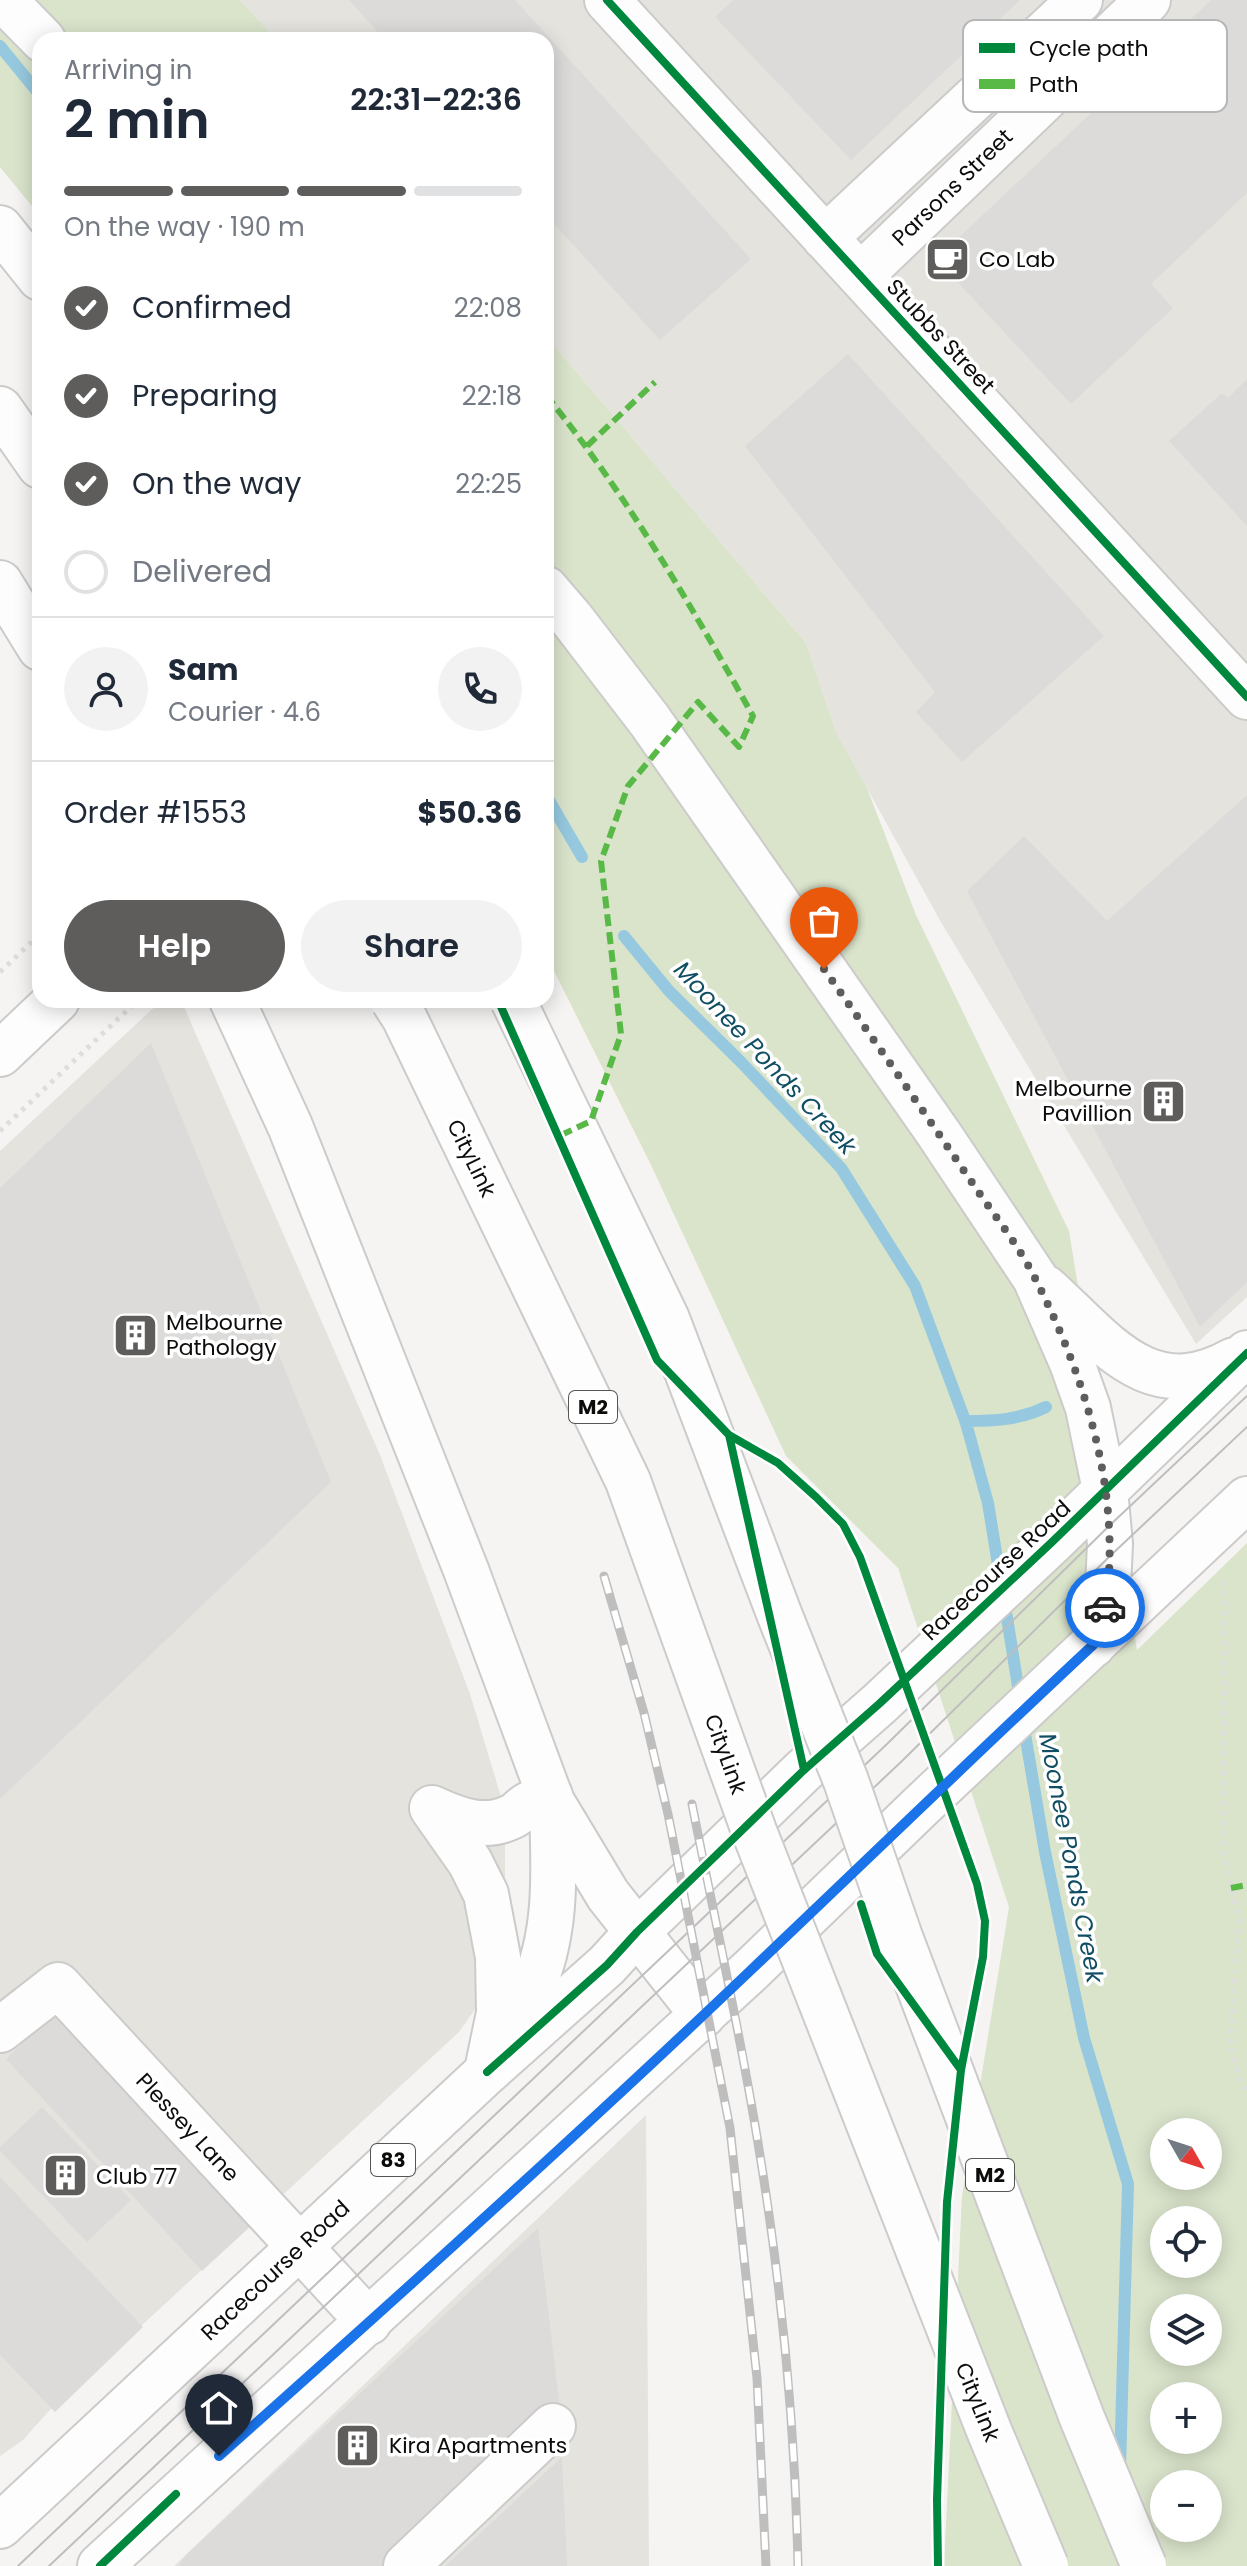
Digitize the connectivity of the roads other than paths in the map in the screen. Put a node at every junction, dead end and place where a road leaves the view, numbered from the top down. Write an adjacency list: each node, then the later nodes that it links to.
1 (4, 0): 7 (main road)
2 (607, 0): 11 (main road, Stubbs Street)
3 (1080, 0): 5 (main road)
4 (1148, 0): 6 (main road, Parsons Street)
5 (1059, 20)
6 (1127, 20)
7 (35, 32)
8 (963, 109): 11 (main road)
9 (1031, 112): 13 (main road, Parsons Street)
10 (0, 228): 12 (main road)
11 (825, 238): 13 (main road, Stubbs Street)
12 (32, 268)
13 (861, 275): 19 (main road, Stubbs Street)
14 (0, 409): 15 (main road)
15 (32, 455)
16 (0, 583): 18 (main road)
17 (554, 598): 25 (main road)
18 (32, 635)
19 (1247, 697)
20 (49, 1008): 24 (main road)
21 (236, 1008): 30 (main road)
22 (398, 1008): 41 (main road, CityLink / M2, bridge)
23 (517, 1008): 42 (main road, M2, bridge)
24 (0, 1054)
25 (1089, 1352): 26 (main road); 28 (main road)
26 (1247, 1353): 28 (main road, Racecourse Road / 83)
27 (1247, 1499): 29 (main road)
28 (1095, 1500): 29 (main road); 31 (main road, Racecourse Road / 83)
29 (1093, 1645): 32 (main road)
30 (548, 1789): 31 (main road); 34 (main road); 34 (main road)
31 (637, 1932): 32 (main road); 34 (main road, Racecourse Road / 83)
32 (703, 2015): 36 (main road)
33 (0, 2030): 35 (main road, Plessey Lane)
34 (487, 2072): 35 (main road, Racecourse Road / 83)
35 (299, 2248): 36 (main road, Plessey Lane); 38 (main road, Racecourse Road / 83)
36 (369, 2322): 39 (main road)
37 (553, 2426): 40 (main road)
38 (0, 2526)
39 (100, 2566)
40 (406, 2566)
41 (1046, 2566)
42 (1144, 2566)

